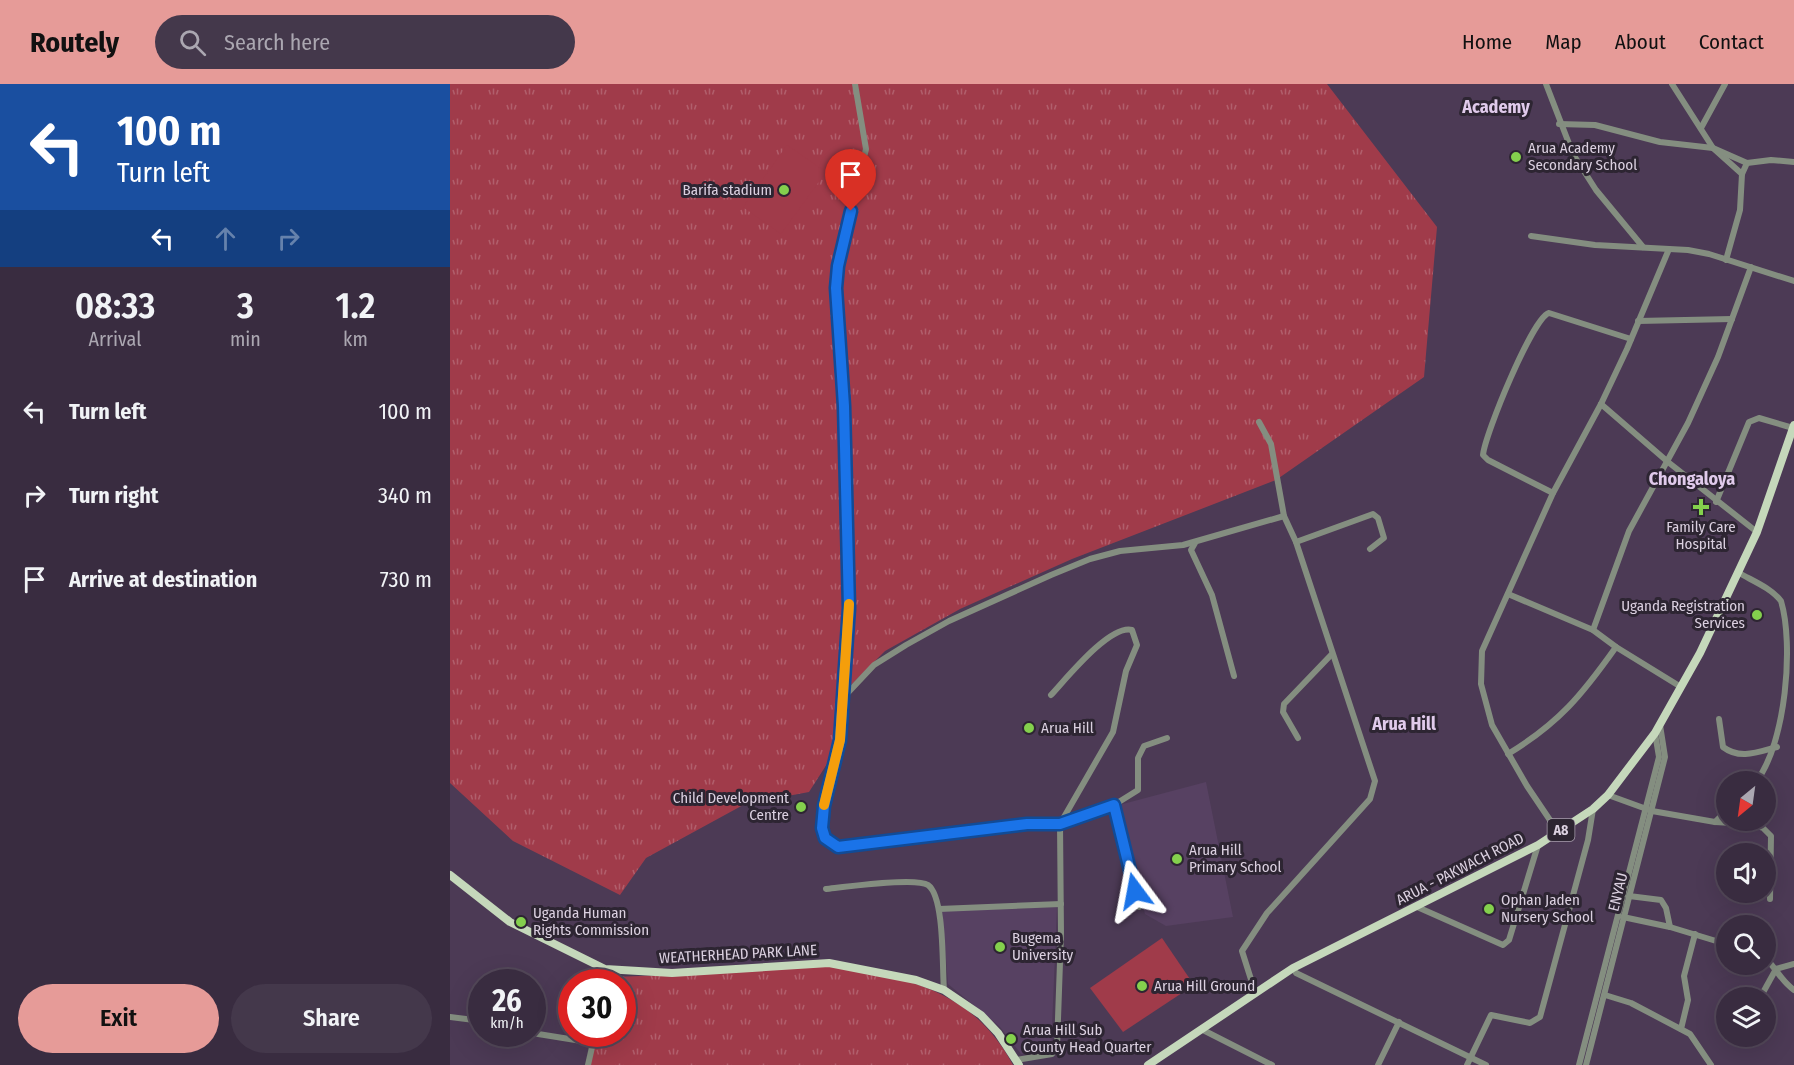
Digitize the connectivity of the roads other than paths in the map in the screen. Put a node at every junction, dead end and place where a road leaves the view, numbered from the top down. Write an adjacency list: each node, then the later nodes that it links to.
1 (855, 84): 41 (street)
2 (1546, 84): 5 (street)
3 (1672, 84): 6 (street)
4 (1725, 84): 6 (street)
5 (1559, 124): 7 (street); 12 (street)
6 (1701, 128): 7 (street)
7 (1713, 148): 9 (street); 10 (street)
8 (1794, 162): 9 (street)
9 (1747, 163): 10 (street)
10 (1743, 174): 14 (street)
11 (1531, 236): 12 (street)
12 (1644, 247): 13 (street)
13 (1669, 249): 14 (street); 18 (street)
14 (1726, 260): 15 (street)
15 (1751, 267): 16 (street); 17 (street)
16 (1794, 281)
17 (1732, 319): 18 (street); 23 (street)
18 (1638, 321): 19 (street)
19 (1631, 339): 20 (street); 24 (street)
20 (1601, 404): 23 (street); 24 (street)
21 (1259, 422): 26 (street)
22 (1793, 426): 25 (street); 27 (main road, ARUA - PAKWACH ROAD / A8)
23 (1668, 462): 25 (street); 35 (street)
24 (1553, 493): 32 (street)
25 (1716, 501): 27 (street)
26 (1284, 516): 28 (street); 29 (street)
27 (1757, 532): 31 (main road, ARUA - PAKWACH ROAD / A8)
28 (1195, 542): 38 (street); 41 (street)
29 (1296, 542): 30 (street); 37 (street)
30 (1370, 549)
31 (1739, 573): 33 (street); 39 (main road, ARUA - PAKWACH ROAD / A8)
32 (1508, 594): 35 (street); 48 (street)
33 (1785, 610): 34 (street); 47 (street)
34 (1794, 615)
35 (1593, 630): 36 (street)
36 (1616, 647): 39 (street); 48 (street)
37 (1331, 655): 46 (street); 77 (street)
38 (1234, 676)
39 (1681, 687): 43 (main road, ARUA - PAKWACH ROAD / A8)
40 (1051, 696): 55 (street)
41 (842, 699): 55 (street)
42 (1719, 719): 47 (street)
43 (1660, 725): 44 (main road, ARUA - PAKWACH ROAD / A8); 53 (street, ENYAU)
44 (1655, 733): 50 (main road, ARUA - PAKWACH ROAD / A8); 53 (street, ENYAU)
45 (1167, 738): 51 (street)
46 (1298, 738)
47 (1777, 747): 49 (street)
48 (1508, 754): 56 (street)
49 (1763, 771)
50 (1608, 795): 52 (main road, ARUA - PAKWACH ROAD / A8); 53 (street)
51 (1114, 805): 55 (street); 64 (street)
52 (1593, 810): 56 (main road, ARUA - PAKWACH ROAD / A8); 85 (street)
53 (1649, 810): 54 (street); 61 (street, ENYAU); 66 (street, ENYAU)
54 (1715, 822): 57 (street)
55 (1060, 824): 62 (street)
56 (1558, 832): 58 (main road, ARUA - PAKWACH ROAD / A8)
57 (1770, 843)
58 (1538, 844): 63 (main road, ARUA - PAKWACH ROAD / A8); 63 (street)
59 (450, 875): 72 (main road, WEATHERHEAD PARK LANE)
60 (826, 889): 65 (street)
61 (1629, 896): 66 (street, ENYAU); 67 (street)
62 (1061, 904): 65 (street); 87 (street)
63 (1415, 906): 71 (main road, ARUA - PAKWACH ROAD / A8)
64 (1139, 907)
65 (939, 909): 75 (street)
66 (1621, 917): 67 (street); 78 (street, ENYAU); 94 (street, ENYAU)
67 (1670, 927): 68 (street)
68 (1695, 934): 69 (street); 83 (street)
69 (1716, 941)
70 (1794, 964): 73 (street)
71 (1293, 968): 77 (main road, ARUA - PAKWACH ROAD / A8); 81 (street)
72 (605, 969)
73 (1776, 969): 76 (street)
74 (636, 971): 75 (main road, WEATHERHEAD PARK LANE)
75 (944, 990): 87 (main road, WEATHERHEAD PARK LANE)
76 (1794, 990)
77 (1255, 992): 82 (main road, ARUA - PAKWACH ROAD / A8)
78 (1605, 994): 83 (street); 95 (street, ENYAU)
79 (450, 1017): 80 (street)
80 (468, 1019)
81 (1399, 1022): 85 (street); 91 (street)
82 (1202, 1029): 86 (main road, ARUA - PAKWACH ROAD / A8); 90 (street)
83 (1682, 1029): 96 (street)
84 (593, 1047): 88 (street)
85 (1470, 1057): 92 (street); 93 (street)
86 (1160, 1062): 89 (main road, ARUA - PAKWACH ROAD / A8)
87 (1018, 1063)
88 (588, 1065)
89 (1148, 1065)
90 (1272, 1065)
91 (1378, 1065)
92 (1467, 1065)
93 (1486, 1065)
94 (1579, 1065)
95 (1586, 1065)
96 (1710, 1065)

